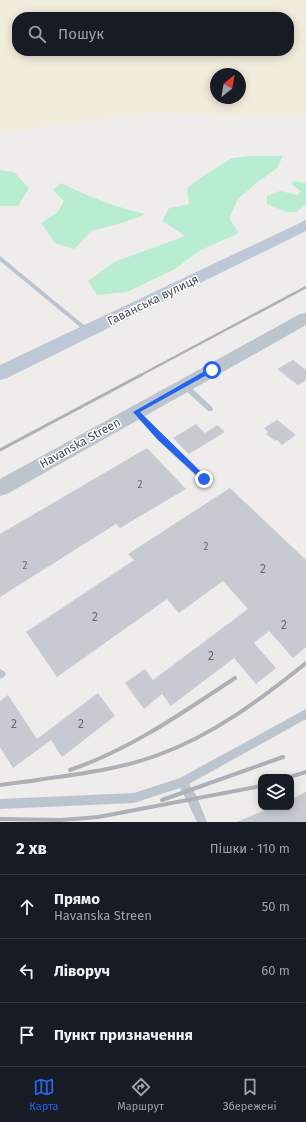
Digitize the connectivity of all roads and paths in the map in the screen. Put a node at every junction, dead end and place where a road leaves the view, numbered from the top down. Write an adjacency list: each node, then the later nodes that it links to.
1 (306, 225): 4 (main road, Гаванська вулиця)
2 (0, 258): 4 (lane)
3 (304, 321): 6 (street, Havanska Streen)
4 (88, 331): 5 (main road, Гаванська вулиця)
5 (0, 374)
6 (184, 385): 7 (lane); 8 (street, Havanska Streen)
7 (210, 409)
8 (136, 412): 9 (lane); 10 (street, Havanska Streen)
9 (204, 479)
10 (0, 488)
11 (306, 714): 12 (lane)
12 (182, 782): 13 (lane); 14 (lane)
13 (0, 804)
14 (202, 822)

